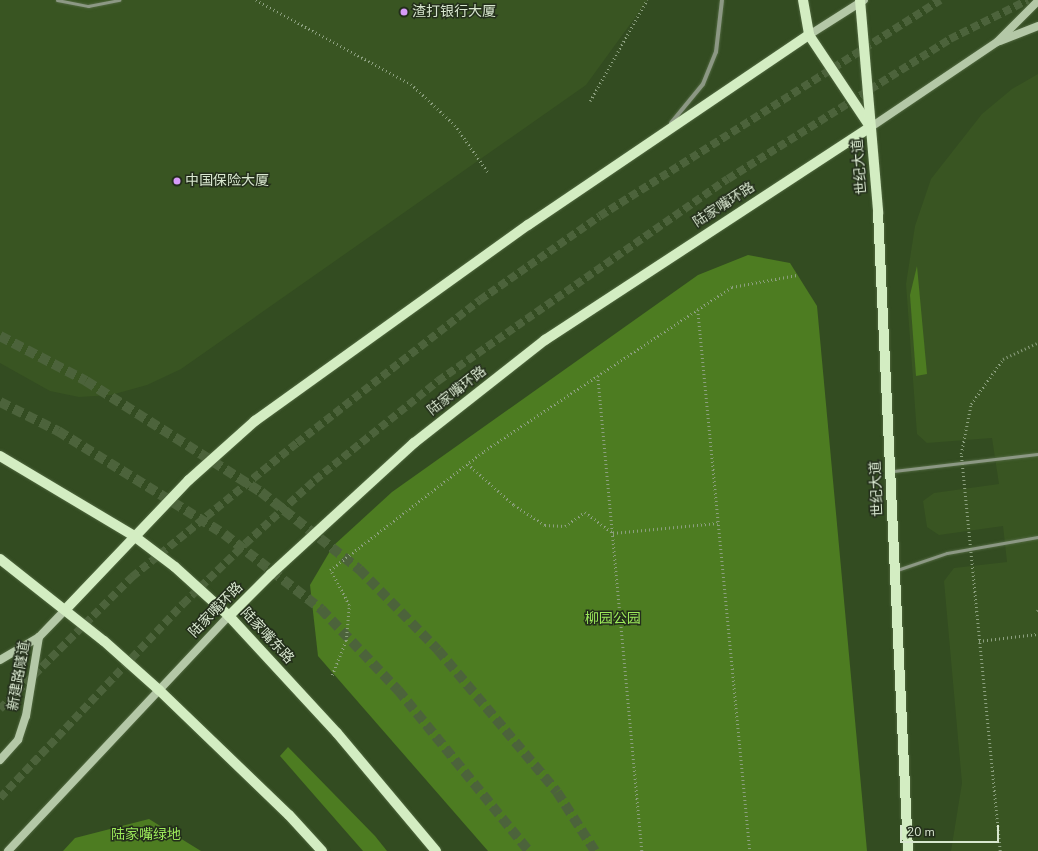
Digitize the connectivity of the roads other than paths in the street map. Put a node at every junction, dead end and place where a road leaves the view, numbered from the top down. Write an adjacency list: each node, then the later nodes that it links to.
1 (56, 0): 2 (lane)
2 (119, 0)
3 (722, 0): 11 (street)
4 (803, 0): 8 (main road, 世纪大道)
5 (861, 1): 8 (main road); 10 (main road, 世纪大道)
6 (1038, 1): 9 (main road, 陆家嘴环路)
7 (1038, 26): 9 (main road, 陆家嘴环路)
8 (809, 35): 10 (main road, 世纪大道); 11 (main road)
9 (997, 42): 10 (main road, 陆家嘴环路)
10 (870, 127): 14 (main road, 世纪大道); 20 (main road, 陆家嘴环路)
11 (654, 139): 15 (main road)
12 (1038, 454): 14 (lane)
13 (0, 456): 15 (main road, 陆家嘴东路)
14 (890, 472): 18 (main road, 世纪大道)
15 (134, 536): 19 (main road); 20 (main road, 陆家嘴东路)
16 (1038, 537): 18 (lane)
17 (0, 559): 19 (main road)
18 (895, 570): 28 (main road, 世纪大道)
19 (65, 610): 21 (main road); 23 (main road)
20 (229, 616): 23 (main road, 陆家嘴环路); 27 (main road, 陆家嘴东路)
21 (39, 637): 22 (main road); 24 (main road, 新建路隧道)
22 (0, 660)
23 (160, 690): 25 (main road, 陆家嘴环路); 26 (main road)
24 (0, 760)
25 (8, 851)
26 (322, 851)
27 (436, 851)
28 (908, 851)

